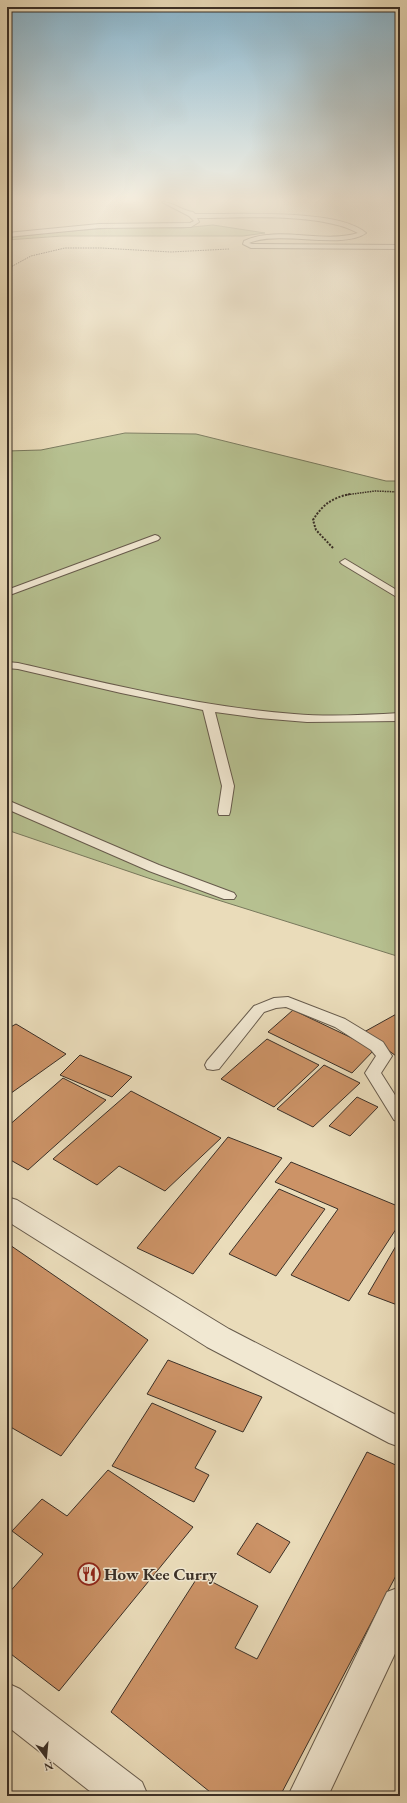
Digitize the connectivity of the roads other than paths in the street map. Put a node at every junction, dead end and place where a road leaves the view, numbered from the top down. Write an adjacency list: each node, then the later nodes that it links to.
1 (155, 538): 3 (lane)
2 (345, 562): 4 (lane)
3 (7, 593)
4 (400, 596)
5 (7, 662): 6 (lane)
6 (12, 666): 7 (lane)
7 (208, 708): 8 (lane); 10 (lane)
8 (400, 716)
9 (7, 804): 11 (lane)
10 (224, 812)
11 (229, 896)
12 (213, 1065): 13 (lane)
13 (400, 1116)
14 (7, 1207): 15 (street)
15 (400, 1433)
16 (400, 1604): 19 (street)
17 (7, 1702): 18 (street)
18 (111, 1792)
19 (308, 1796)

